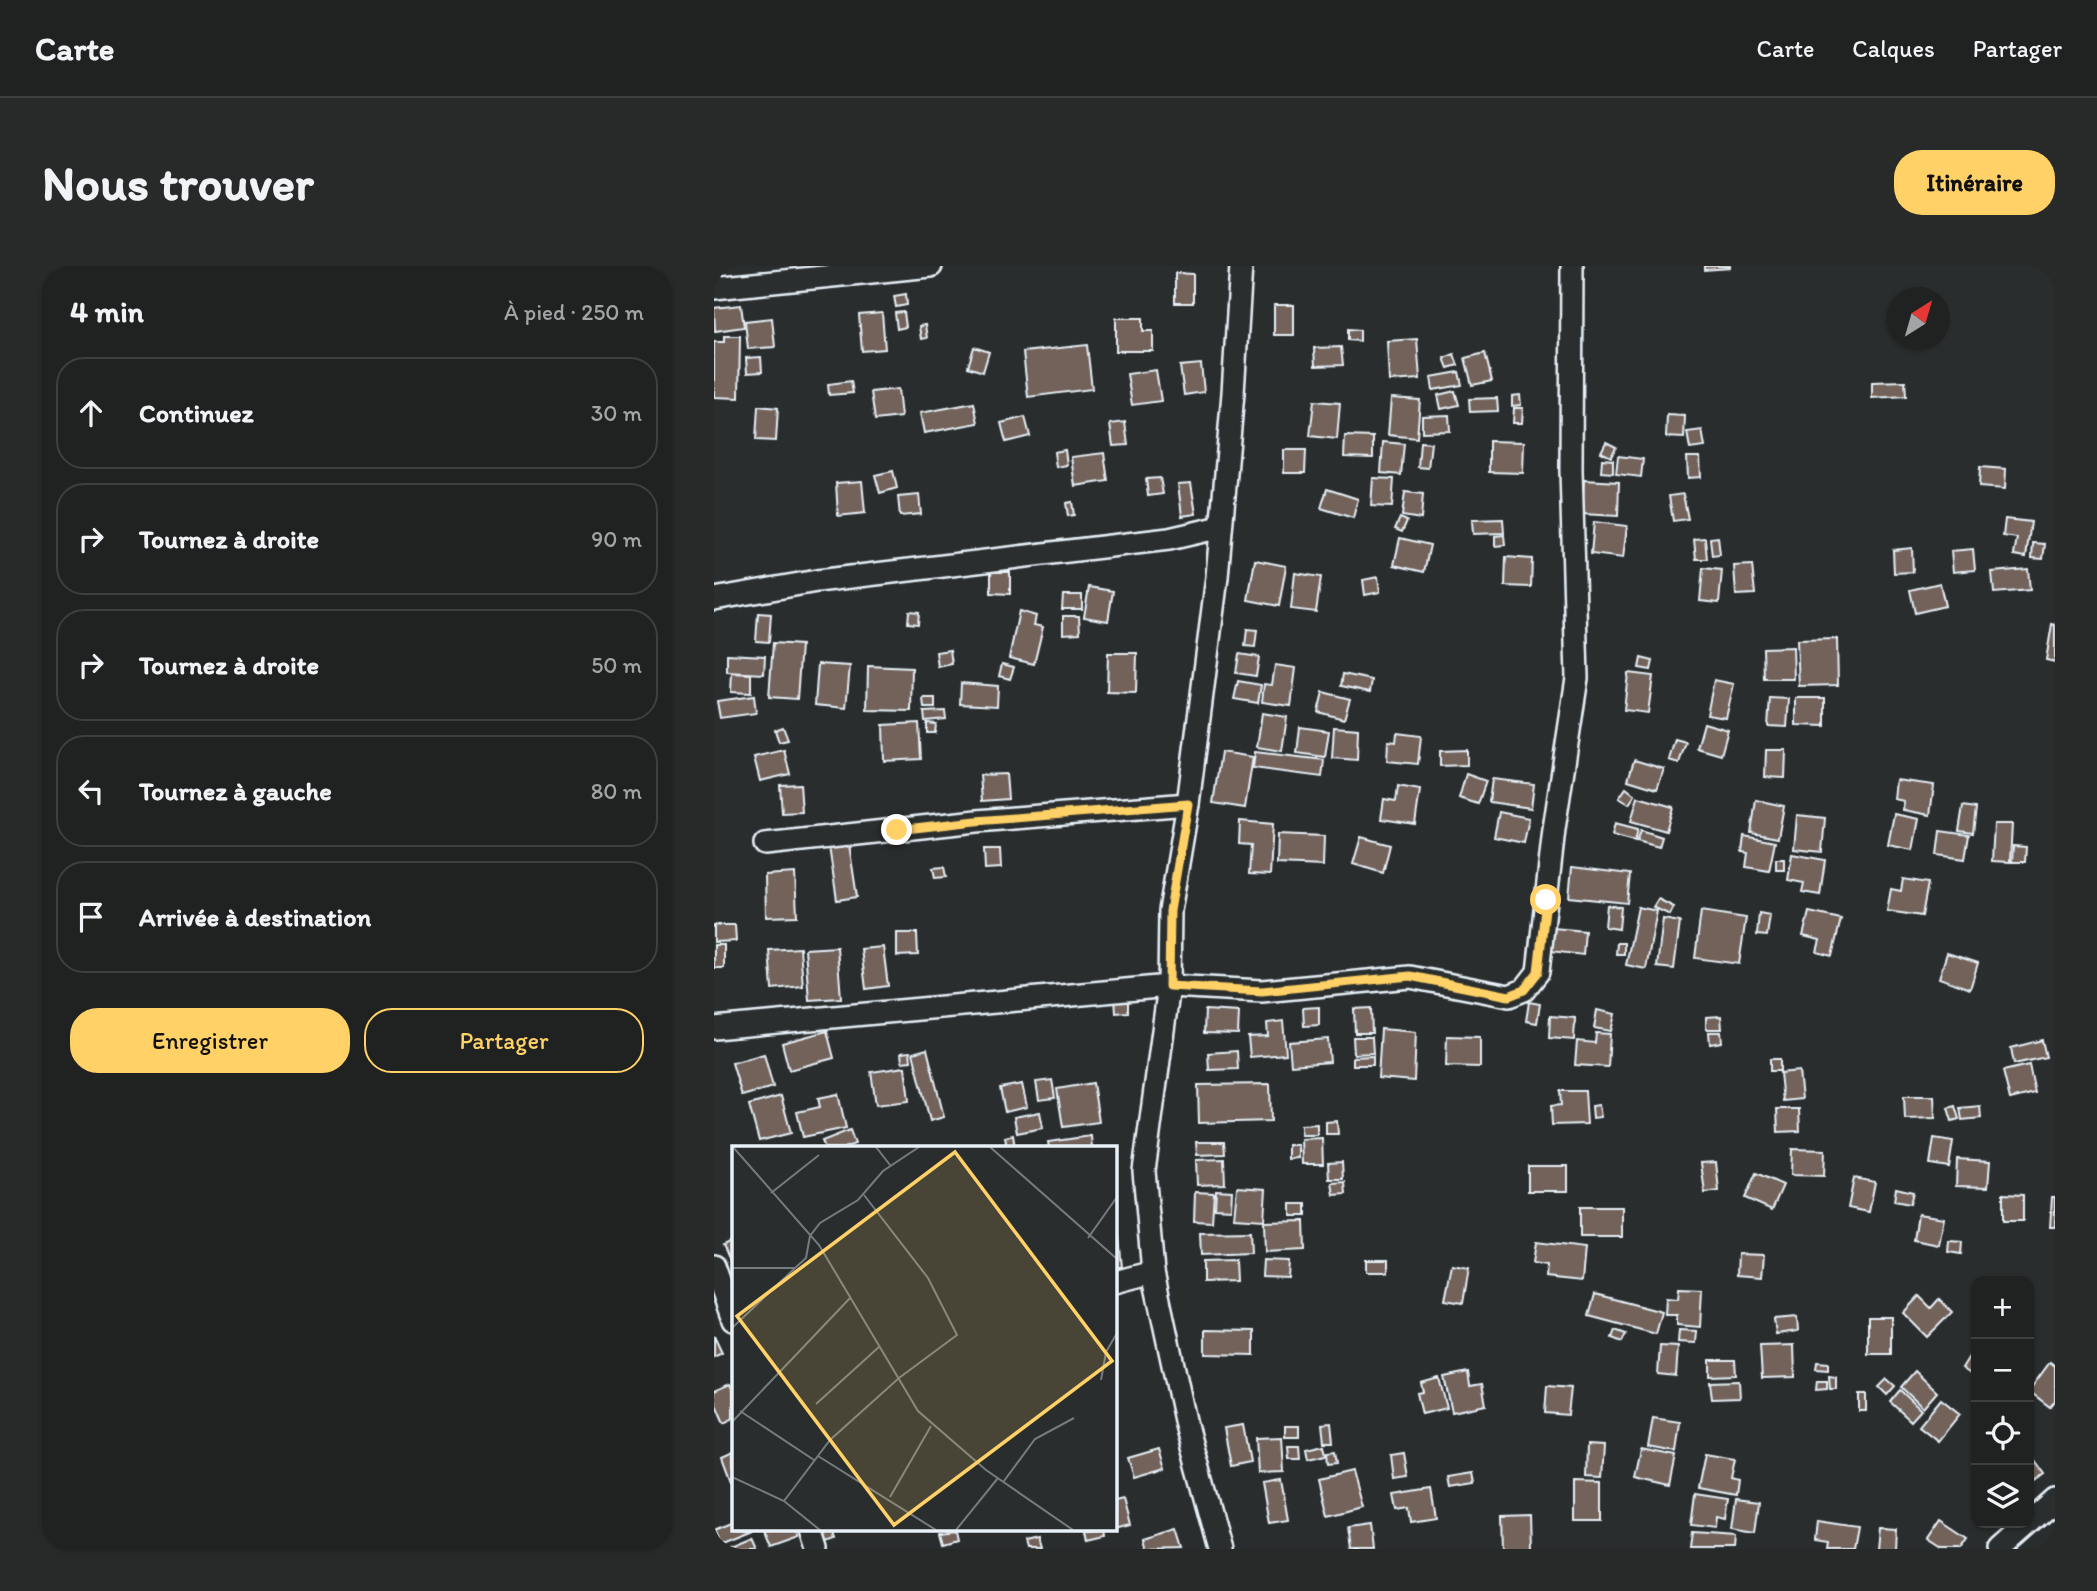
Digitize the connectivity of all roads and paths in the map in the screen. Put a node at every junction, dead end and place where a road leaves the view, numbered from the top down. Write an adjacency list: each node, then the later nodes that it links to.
1 (931, 266): 4 (street)
2 (1241, 266): 5 (street)
3 (1572, 266): 9 (street)
4 (714, 288)
5 (1221, 527): 6 (street); 7 (street)
6 (714, 599)
7 (1188, 804): 8 (street); 9 (street)
8 (765, 844)
9 (1169, 986): 10 (street); 12 (street)
10 (714, 1028)
11 (714, 1266): 14 (street)
12 (1153, 1272): 13 (street); 18 (street)
13 (1116, 1282)
14 (732, 1317)
15 (2055, 1500): 19 (street)
16 (813, 1532): 17 (street)
17 (818, 1549)
18 (1220, 1549)
19 (2000, 1549)

